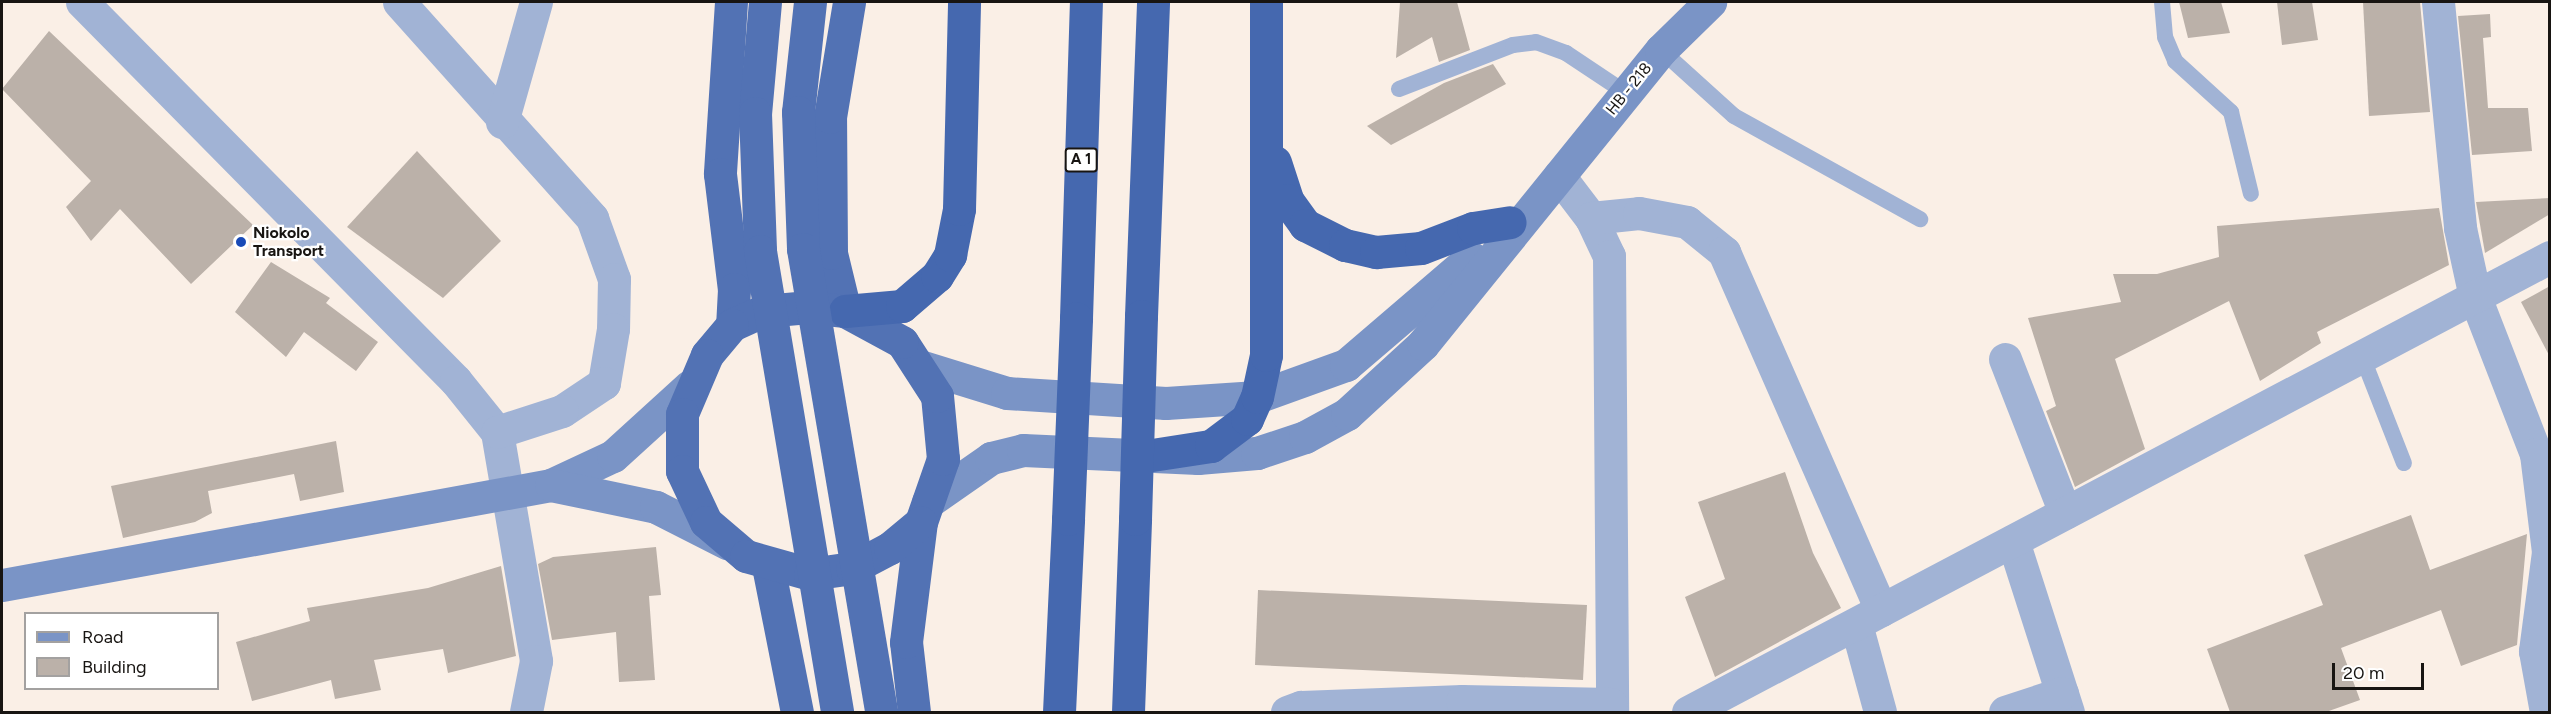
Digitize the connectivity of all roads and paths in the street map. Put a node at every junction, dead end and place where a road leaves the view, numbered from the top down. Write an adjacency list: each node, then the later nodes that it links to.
1 (82, 2): 34 (street)
2 (399, 2): 19 (street)
3 (536, 2): 19 (street)
4 (731, 2): 28 (highway)
5 (765, 2): 53 (highway, bridge)
6 (810, 2): 54 (highway, bridge)
7 (849, 2): 27 (highway)
8 (964, 2): 27 (highway)
9 (1086, 2): 56 (highway, A 1, bridge)
10 (1153, 2): 57 (highway, bridge)
11 (1266, 2): 17 (highway)
12 (1710, 2): 15 (main road, HB - 218)
13 (2162, 2): 21 (lane)
14 (2438, 2): 26 (street)
15 (1661, 50): 18 (main road, HB - 218); 23 (lane)
16 (1400, 89): 18 (lane)
17 (1267, 93): 24 (highway); 33 (highway)
18 (1626, 93): 20 (main road, HB - 218)
19 (502, 122): 34 (street)
20 (1557, 179): 22 (street); 24 (main road); 36 (main road)
21 (2251, 194)
22 (1591, 218): 46 (street); 49 (street)
23 (1920, 219)
24 (1510, 222): 33 (main road)
25 (2550, 257): 26 (street)
26 (2475, 297): 29 (street); 35 (street)
27 (845, 311): 28 (highway); 31 (highway)
28 (732, 325): 32 (highway)
29 (2362, 356): 37 (lane); 41 (street)
30 (2005, 359): 41 (street)
31 (923, 367): 33 (main road); 40 (highway)
32 (690, 386): 38 (main road); 43 (highway)
33 (1257, 397): 36 (highway)
34 (497, 432): 39 (street)
35 (2543, 450): 50 (street)
36 (1152, 455): 40 (main road)
37 (2404, 464)
38 (551, 485): 39 (main road); 43 (main road)
39 (511, 489): 45 (main road); 51 (street)
40 (924, 512): 44 (highway); 55 (highway)
41 (2065, 513): 42 (street)
42 (2013, 541): 46 (street); 47 (street)
43 (727, 543): 44 (highway)
44 (768, 566): 52 (highway)
45 (2, 585)
46 (1868, 617): 59 (street); 60 (street)
47 (2065, 703): 61 (street)
48 (1462, 707): 49 (street); 58 (street)
49 (1612, 708)
50 (2542, 709)
51 (526, 712)
52 (797, 712)
53 (837, 712)
54 (881, 712)
55 (914, 712)
56 (1059, 712)
57 (1128, 712)
58 (1287, 712)
59 (1688, 712)
60 (1880, 712)
61 (2005, 712)

